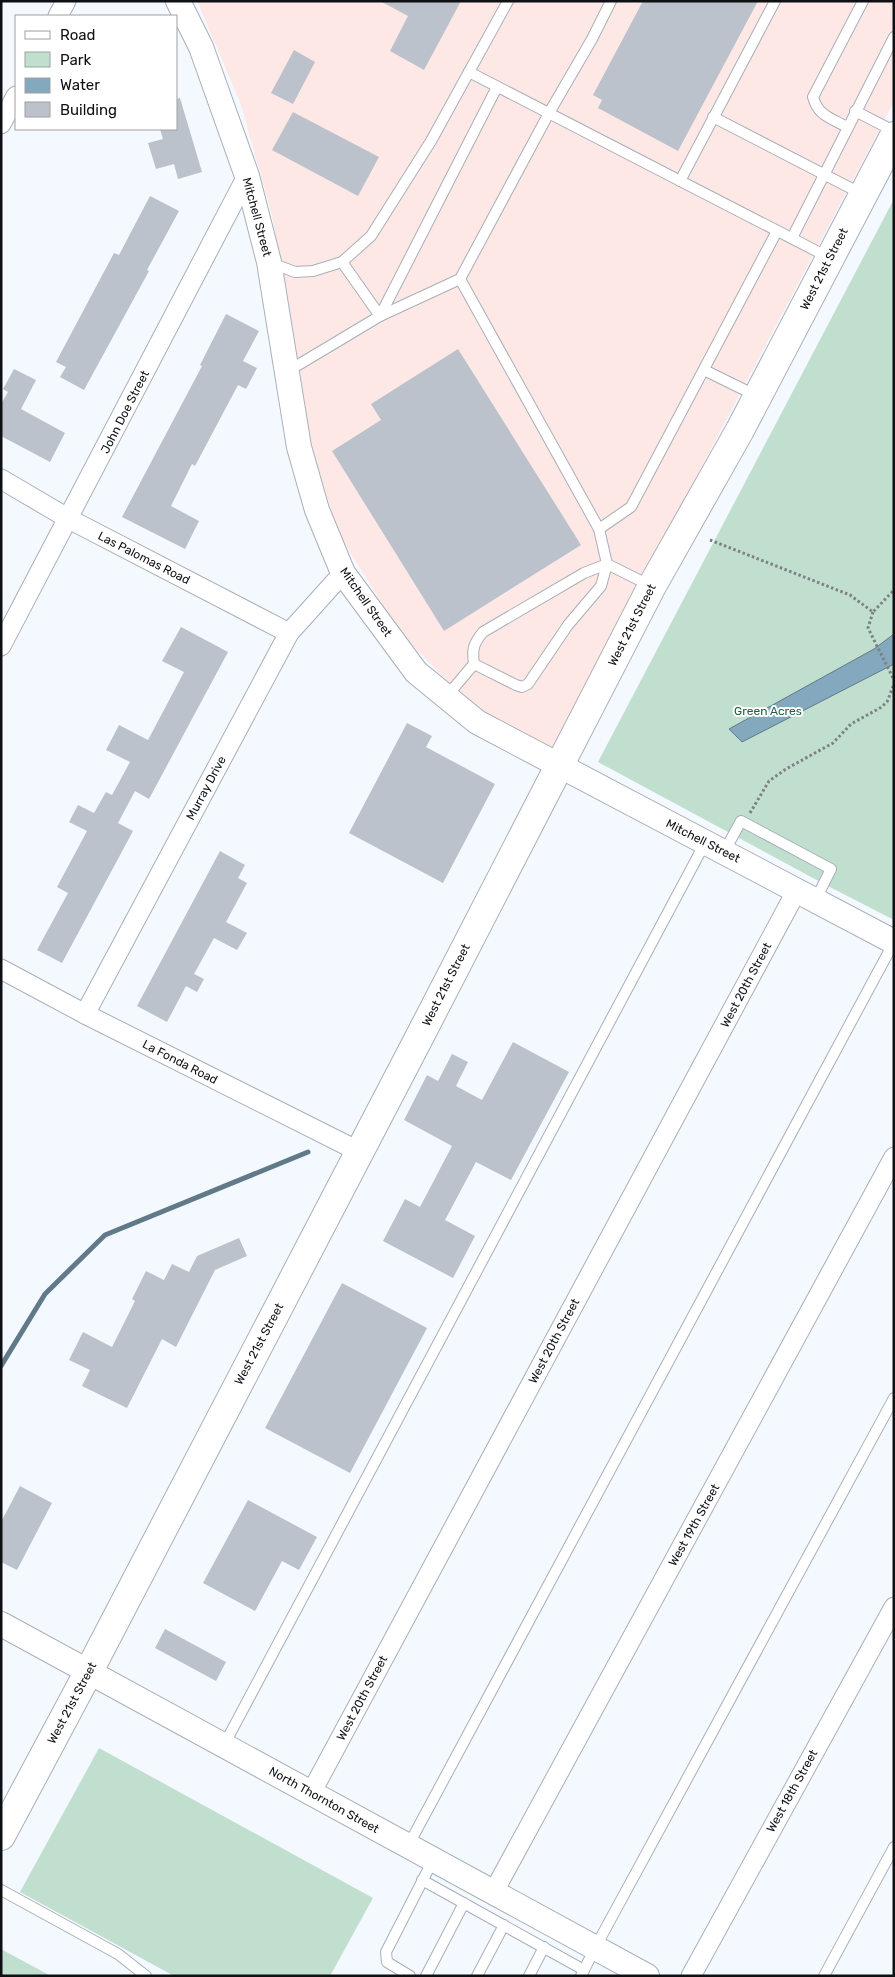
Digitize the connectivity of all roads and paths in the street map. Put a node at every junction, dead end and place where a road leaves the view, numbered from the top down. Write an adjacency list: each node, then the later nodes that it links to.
1 (66, 1): 7 (street)
2 (178, 1): 20 (street, Mitchell Street)
3 (508, 1): 9 (lane)
4 (611, 1): 13 (lane)
5 (775, 1): 14 (lane)
6 (863, 1): 16 (lane)
7 (59, 15)
8 (894, 37): 12 (lane)
9 (469, 72): 10 (lane); 27 (lane)
10 (497, 87): 13 (lane); 29 (lane)
11 (15, 98): 15 (street)
12 (855, 111): 16 (lane); 17 (lane)
13 (548, 113): 21 (lane); 28 (lane)
14 (713, 117): 19 (lane); 21 (lane)
15 (1, 124)
16 (847, 127): 19 (lane)
17 (894, 131)
18 (894, 136): 22 (main road, West 21st Street)
19 (824, 174): 22 (lane); 24 (lane)
20 (247, 176): 26 (street, Mitchell Street); 34 (street, John Doe Street)
21 (680, 181): 23 (lane)
22 (863, 195): 25 (main road, West 21st Street)
23 (777, 231): 24 (lane); 30 (lane)
24 (792, 238): 25 (lane)
25 (830, 258): 32 (main road, West 21st Street)
26 (269, 262): 27 (lane); 31 (street, Mitchell Street)
27 (342, 262): 29 (lane)
28 (460, 279): 29 (lane); 35 (lane)
29 (380, 316): 31 (lane)
30 (704, 370): 32 (lane); 35 (lane)
31 (287, 371): 38 (street, Mitchell Street)
32 (758, 396): 39 (main road, West 21st Street)
33 (1, 479): 34 (street, Las Palomas Road)
34 (69, 519): 42 (street, Las Palomas Road); 43 (street, John Doe Street)
35 (599, 529): 37 (lane)
36 (710, 540): 41 (path)
37 (607, 564): 39 (lane); 44 (lane); 44 (lane)
38 (344, 573): 42 (street, Murray Drive); 47 (street, Mitchell Street)
39 (652, 586): 48 (main road, West 21st Street)
40 (894, 590): 41 (path)
41 (873, 612): 45 (path)
42 (289, 633): 54 (street, Murray Drive)
43 (1, 646)
44 (474, 664): 47 (lane)
45 (894, 680)
46 (894, 684): 49 (path)
47 (446, 697): 48 (street, Mitchell Street)
48 (560, 767): 50 (street, Mitchell Street); 55 (main road, West 21st Street)
49 (745, 823): 50 (lane); 51 (lane)
50 (715, 847): 51 (street, Mitchell Street); 61 (lane)
51 (806, 895): 52 (street, Mitchell Street); 62 (street, West 20th Street)
52 (894, 942): 64 (lane)
53 (1, 969): 54 (street, La Fonda Road)
54 (85, 1014): 55 (street, La Fonda Road)
55 (360, 1152): 60 (main road, West 21st Street)
56 (894, 1157): 68 (street, West 19th Street)
57 (894, 1398): 72 (lane)
58 (894, 1607): 80 (street, West 18th Street)
59 (1, 1624): 60 (street, North Thornton Street)
60 (89, 1671): 61 (street, North Thornton Street); 63 (main road, West 21st Street)
61 (224, 1745): 62 (street, North Thornton Street)
62 (311, 1793): 64 (street, North Thornton Street)
63 (1, 1836)
64 (408, 1846): 66 (street, North Thornton Street)
65 (894, 1847): 81 (lane)
66 (428, 1870): 68 (street, North Thornton Street); 69 (lane); 76 (lane)
67 (1, 1890): 75 (lane)
68 (493, 1893): 72 (street, North Thornton Street)
69 (464, 1903): 70 (lane); 77 (lane)
70 (504, 1925): 71 (lane); 78 (lane)
71 (544, 1947): 73 (lane); 79 (lane)
72 (595, 1948): 73 (lane); 74 (street, North Thornton Street)
73 (583, 1973)
74 (645, 1975)
75 (146, 1976)
76 (410, 1976)
77 (426, 1976)
78 (477, 1976)
79 (529, 1976)
80 (691, 1976)
81 (824, 1976)

